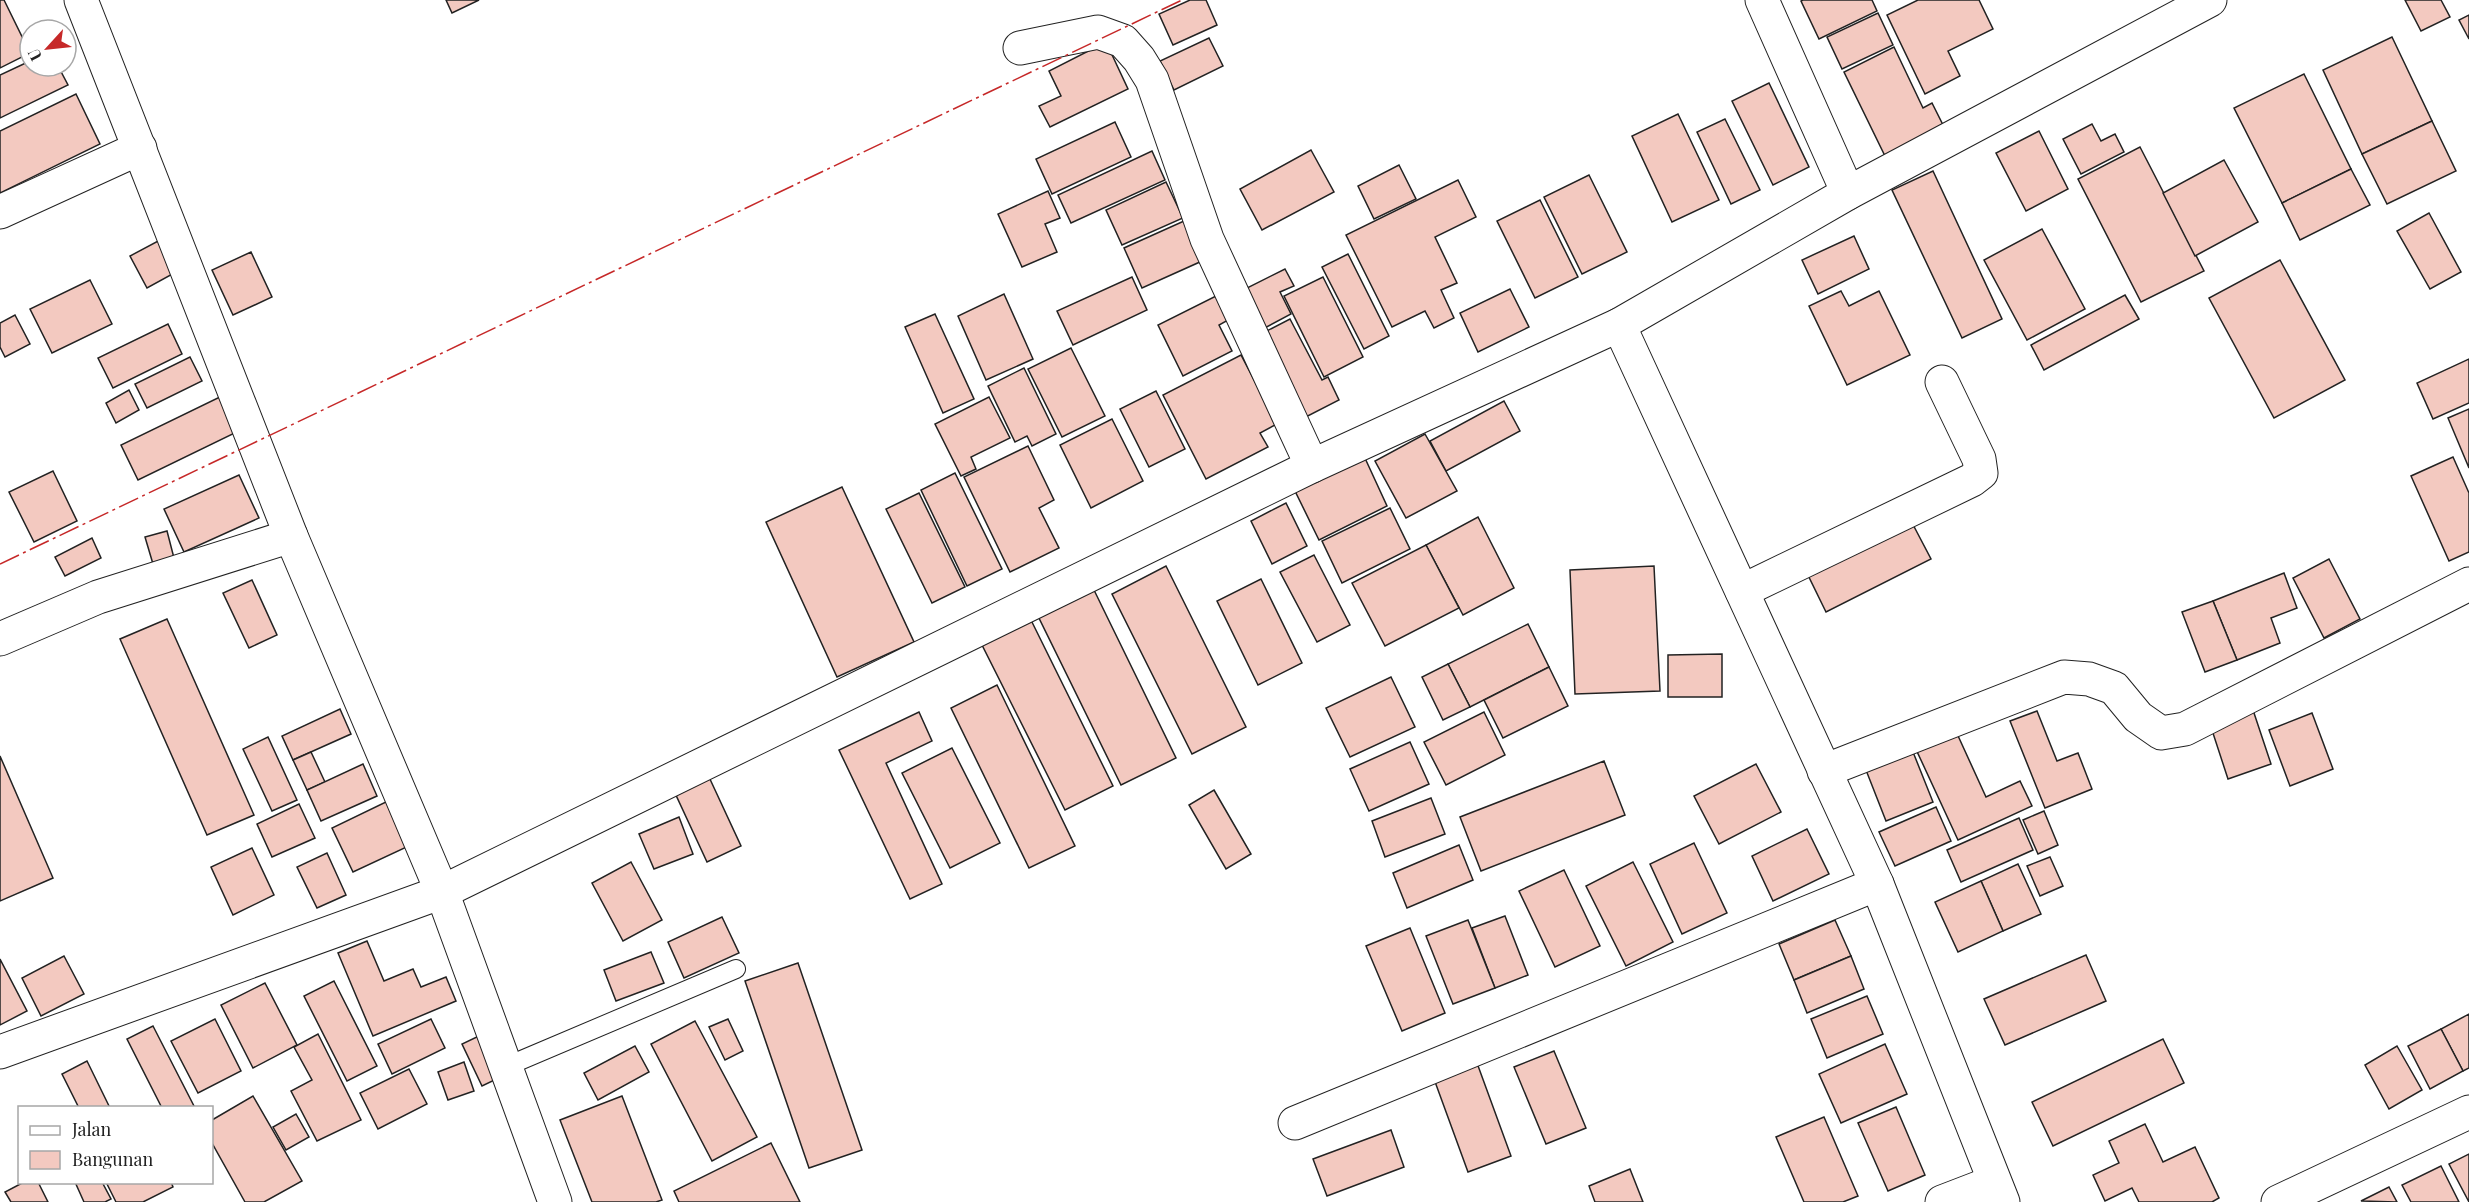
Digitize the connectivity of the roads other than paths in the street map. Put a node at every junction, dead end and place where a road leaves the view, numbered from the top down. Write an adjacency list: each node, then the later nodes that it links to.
1 (81, 0): 5 (street)
2 (1762, 0): 6 (street)
3 (2210, 0): 6 (street)
4 (1020, 48): 10 (street)
5 (140, 148): 7 (street); 11 (street)
6 (1848, 193): 8 (street)
7 (0, 212)
8 (1619, 325): 10 (street); 13 (street)
9 (1942, 382): 13 (street)
10 (1312, 466): 17 (street)
11 (291, 536): 14 (street); 17 (street)
12 (2469, 584): 15 (street)
13 (1742, 591): 15 (street)
14 (0, 639)
15 (1824, 771): 16 (street)
16 (1877, 884): 22 (street); 23 (street)
17 (442, 892): 19 (street); 20 (street)
18 (736, 969): 20 (lane)
19 (0, 1052)
20 (505, 1067): 24 (street)
21 (2469, 1112): 26 (street)
22 (1295, 1123)
23 (1999, 1192): 25 (street)
24 (555, 1202)
25 (1942, 1202)
26 (2278, 1202)

